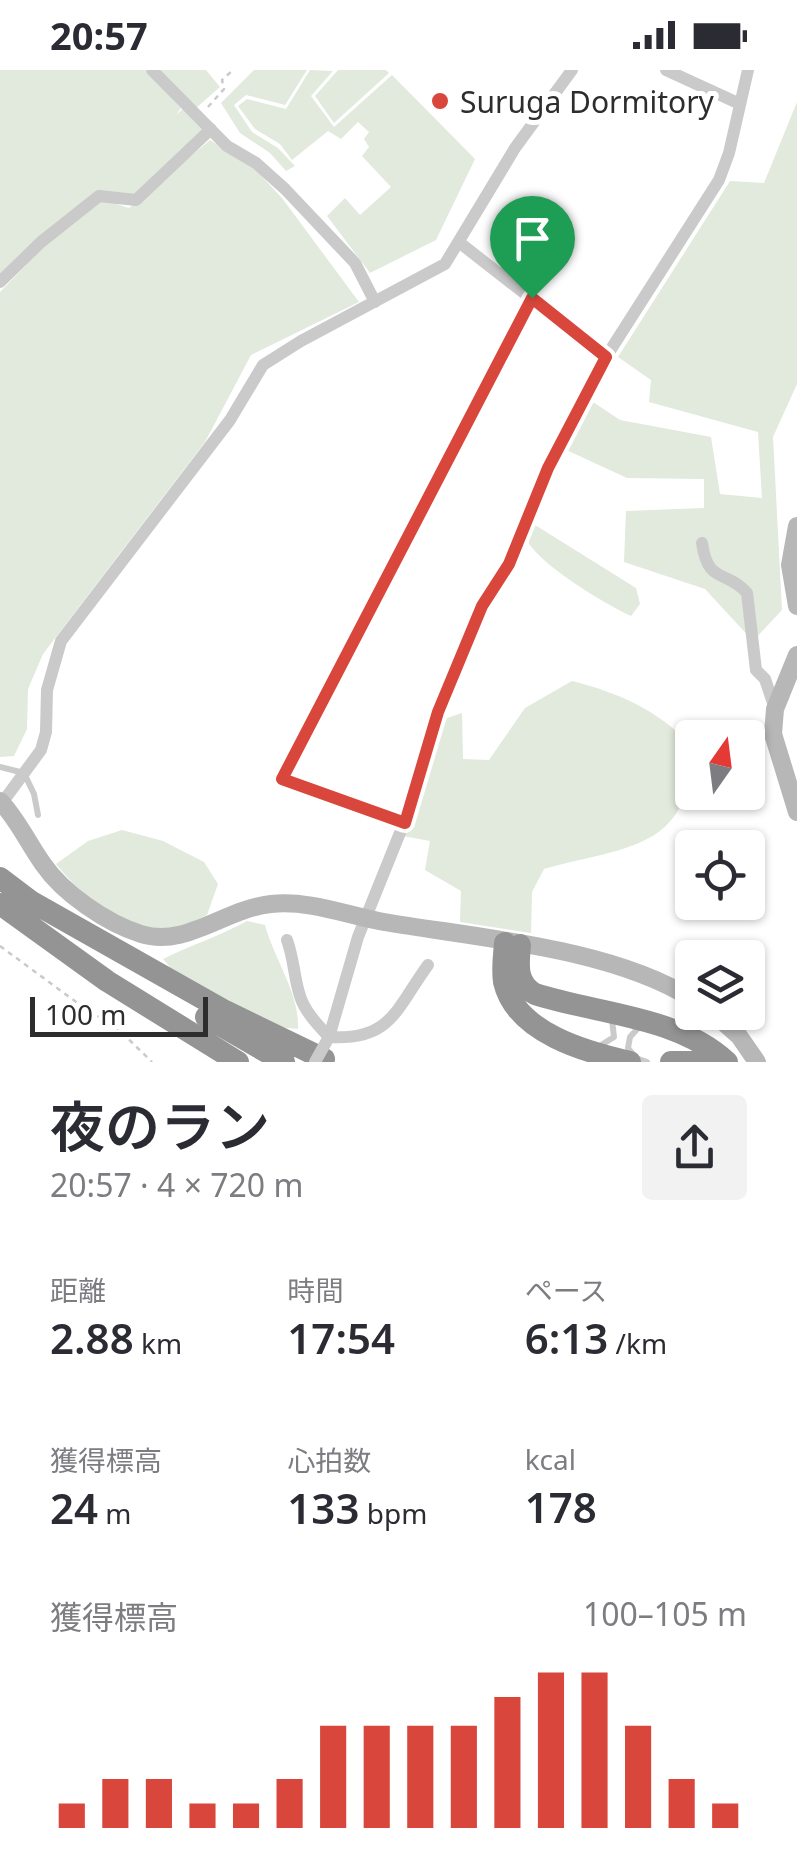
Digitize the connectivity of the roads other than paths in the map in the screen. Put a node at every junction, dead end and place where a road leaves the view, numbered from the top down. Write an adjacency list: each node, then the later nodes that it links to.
1 (152, 70): 6 (street)
2 (572, 70): 7 (street)
3 (666, 70): 5 (street)
4 (748, 70): 5 (street)
5 (740, 104): 11 (street)
6 (211, 129): 8 (street); 10 (street)
7 (460, 243): 9 (street); 10 (street)
8 (0, 282)
9 (532, 298): 11 (street); 22 (street)
10 (375, 302): 18 (street)
11 (606, 357): 22 (street)
12 (797, 526): 14 (street)
13 (702, 544): 16 (street)
14 (797, 606)
15 (796, 660): 16 (street)
16 (775, 709): 20 (street)
17 (0, 767): 18 (lane)
18 (24, 773): 19 (street); 21 (lane)
19 (1, 802): 26 (street)
20 (797, 812)
21 (38, 815)
22 (405, 823): 26 (street)
23 (0, 878): 24 (highway)
24 (25, 898): 36 (highway); 39 (highway)
25 (0, 904): 30 (highway)
26 (367, 919): 28 (street); 36 (street)
27 (286, 940): 36 (street)
28 (513, 944): 31 (street); 32 (highway); 35 (highway)
29 (428, 965): 36 (street)
30 (107, 980): 37 (highway); 38 (highway)
31 (675, 990)
32 (600, 1009): 33 (highway); 35 (lane)
33 (653, 1025): 41 (lane); 44 (highway)
34 (732, 1030): 45 (street)
35 (589, 1049): 40 (highway)
36 (322, 1053)
37 (218, 1062)
38 (238, 1062)
39 (284, 1062)
40 (630, 1062)
41 (646, 1062)
42 (671, 1062): 43 (highway)
43 (706, 1062)
44 (728, 1062)
45 (757, 1062)

